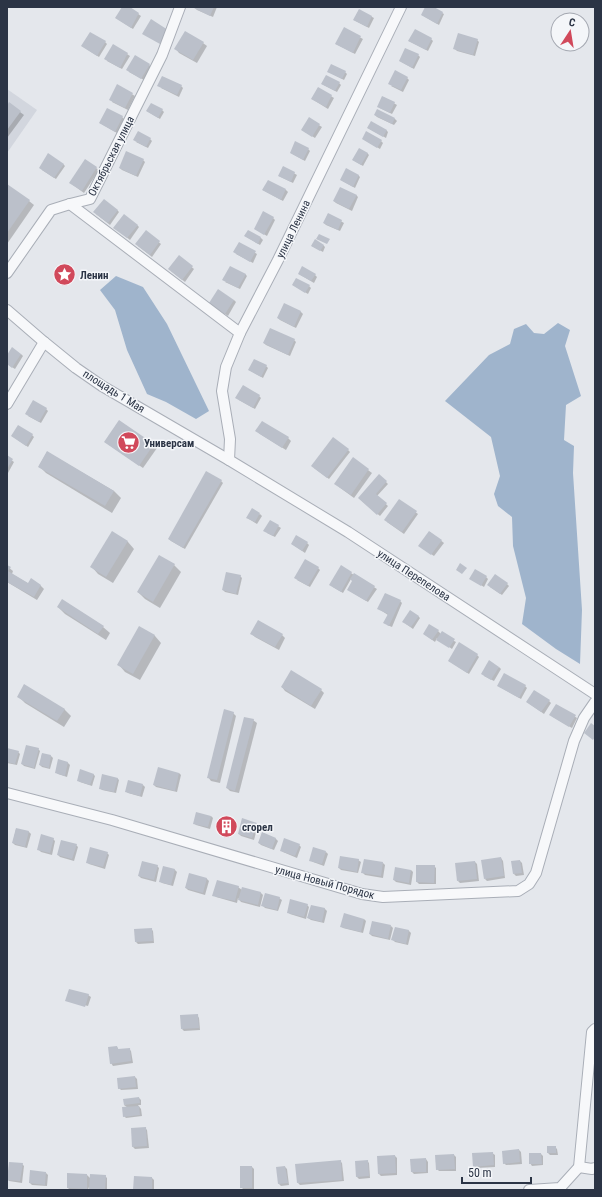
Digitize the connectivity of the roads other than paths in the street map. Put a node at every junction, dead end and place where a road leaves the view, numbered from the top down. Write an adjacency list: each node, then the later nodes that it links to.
1 (180, 7): 3 (street, Октябрьская улица)
2 (401, 7): 6 (street, улица Ленина)
3 (70, 204): 4 (street, Октябрьская улица); 6 (street)
4 (7, 273)
5 (7, 310): 7 (street, площадь 1 Мая)
6 (240, 333): 9 (street, улица Ленина)
7 (44, 342): 8 (street); 9 (street, площадь 1 Мая)
8 (7, 404)
9 (230, 460): 10 (street, улица Перепелова)
10 (595, 694)
11 (595, 702): 12 (street, улица Новый Порядок)
12 (7, 793)
13 (594, 1031): 14 (street)
14 (579, 1167): 15 (street); 16 (street)
15 (595, 1168)
16 (529, 1190)

